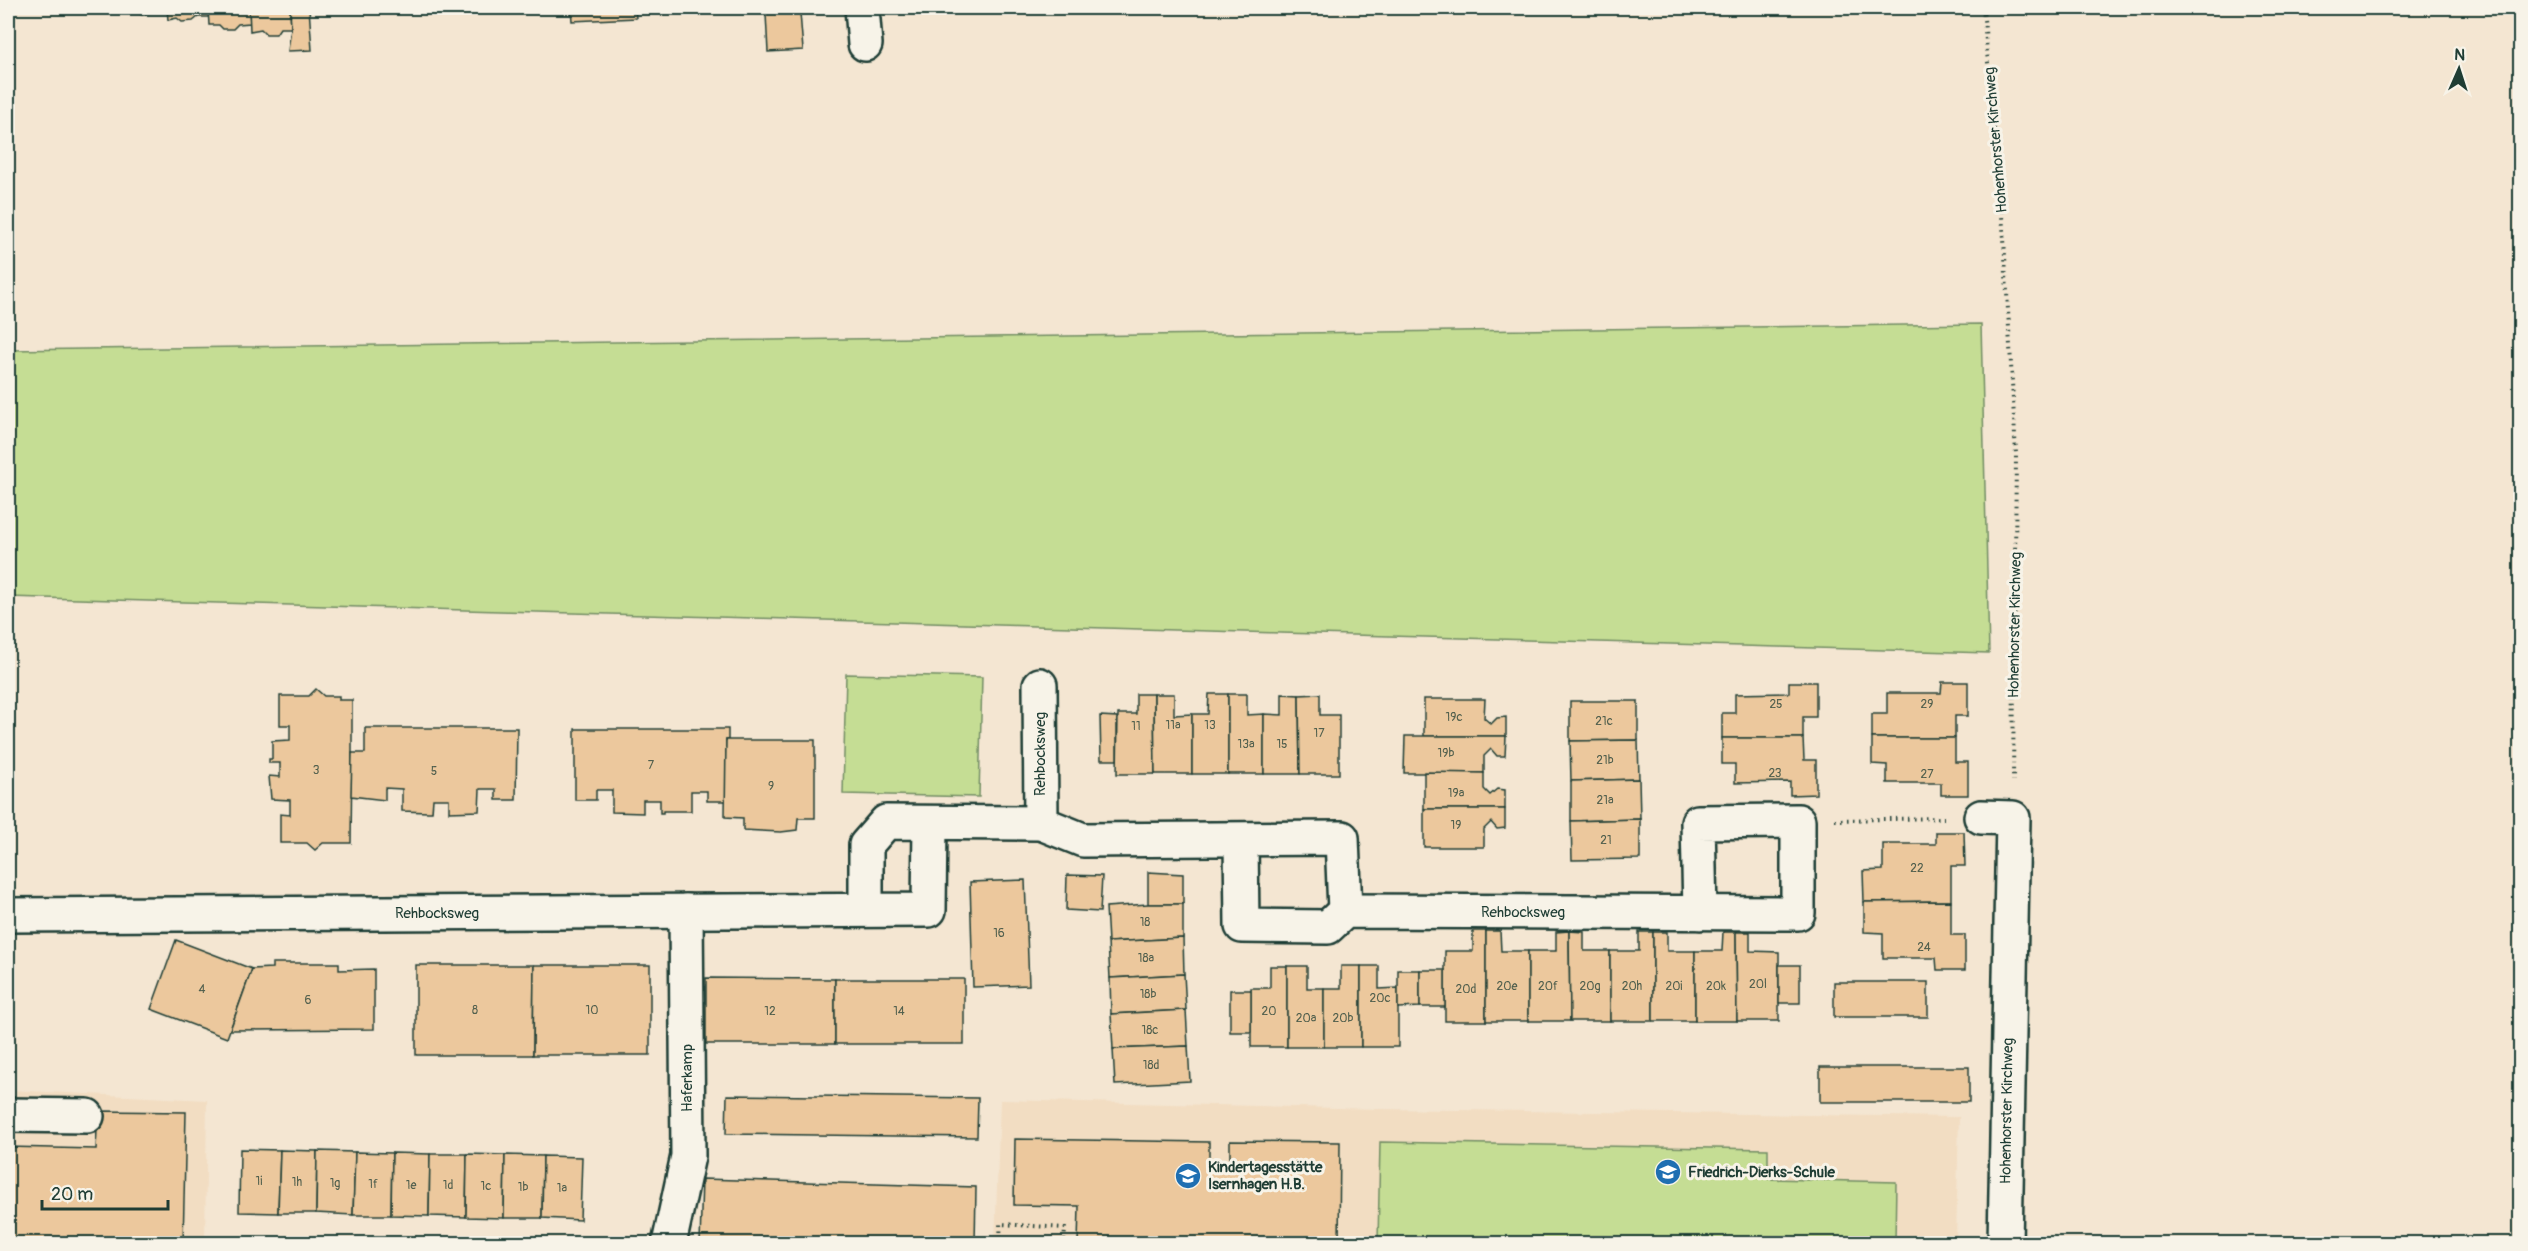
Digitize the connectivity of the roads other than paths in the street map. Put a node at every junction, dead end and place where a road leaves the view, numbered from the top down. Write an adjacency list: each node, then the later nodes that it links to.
1 (862, 8): 2 (street)
2 (865, 44)
3 (1040, 684): 6 (street, Rehbocksweg)
4 (1981, 817): 16 (street, Hohenhorster Kirchweg)
5 (930, 823): 6 (street); 8 (street); 8 (street, Rehbocksweg)
6 (1041, 823): 7 (street)
7 (1240, 840): 10 (street); 10 (street)
8 (866, 909): 9 (street, Rehbocksweg)
9 (686, 911): 12 (street, Rehbocksweg); 15 (street, Haferkamp)
10 (1346, 911): 11 (street, Rehbocksweg)
11 (1701, 913): 11 (street, Rehbocksweg)
12 (8, 915)
13 (8, 1115): 14 (street)
14 (87, 1116)
15 (669, 1244)
16 (2005, 1244)

